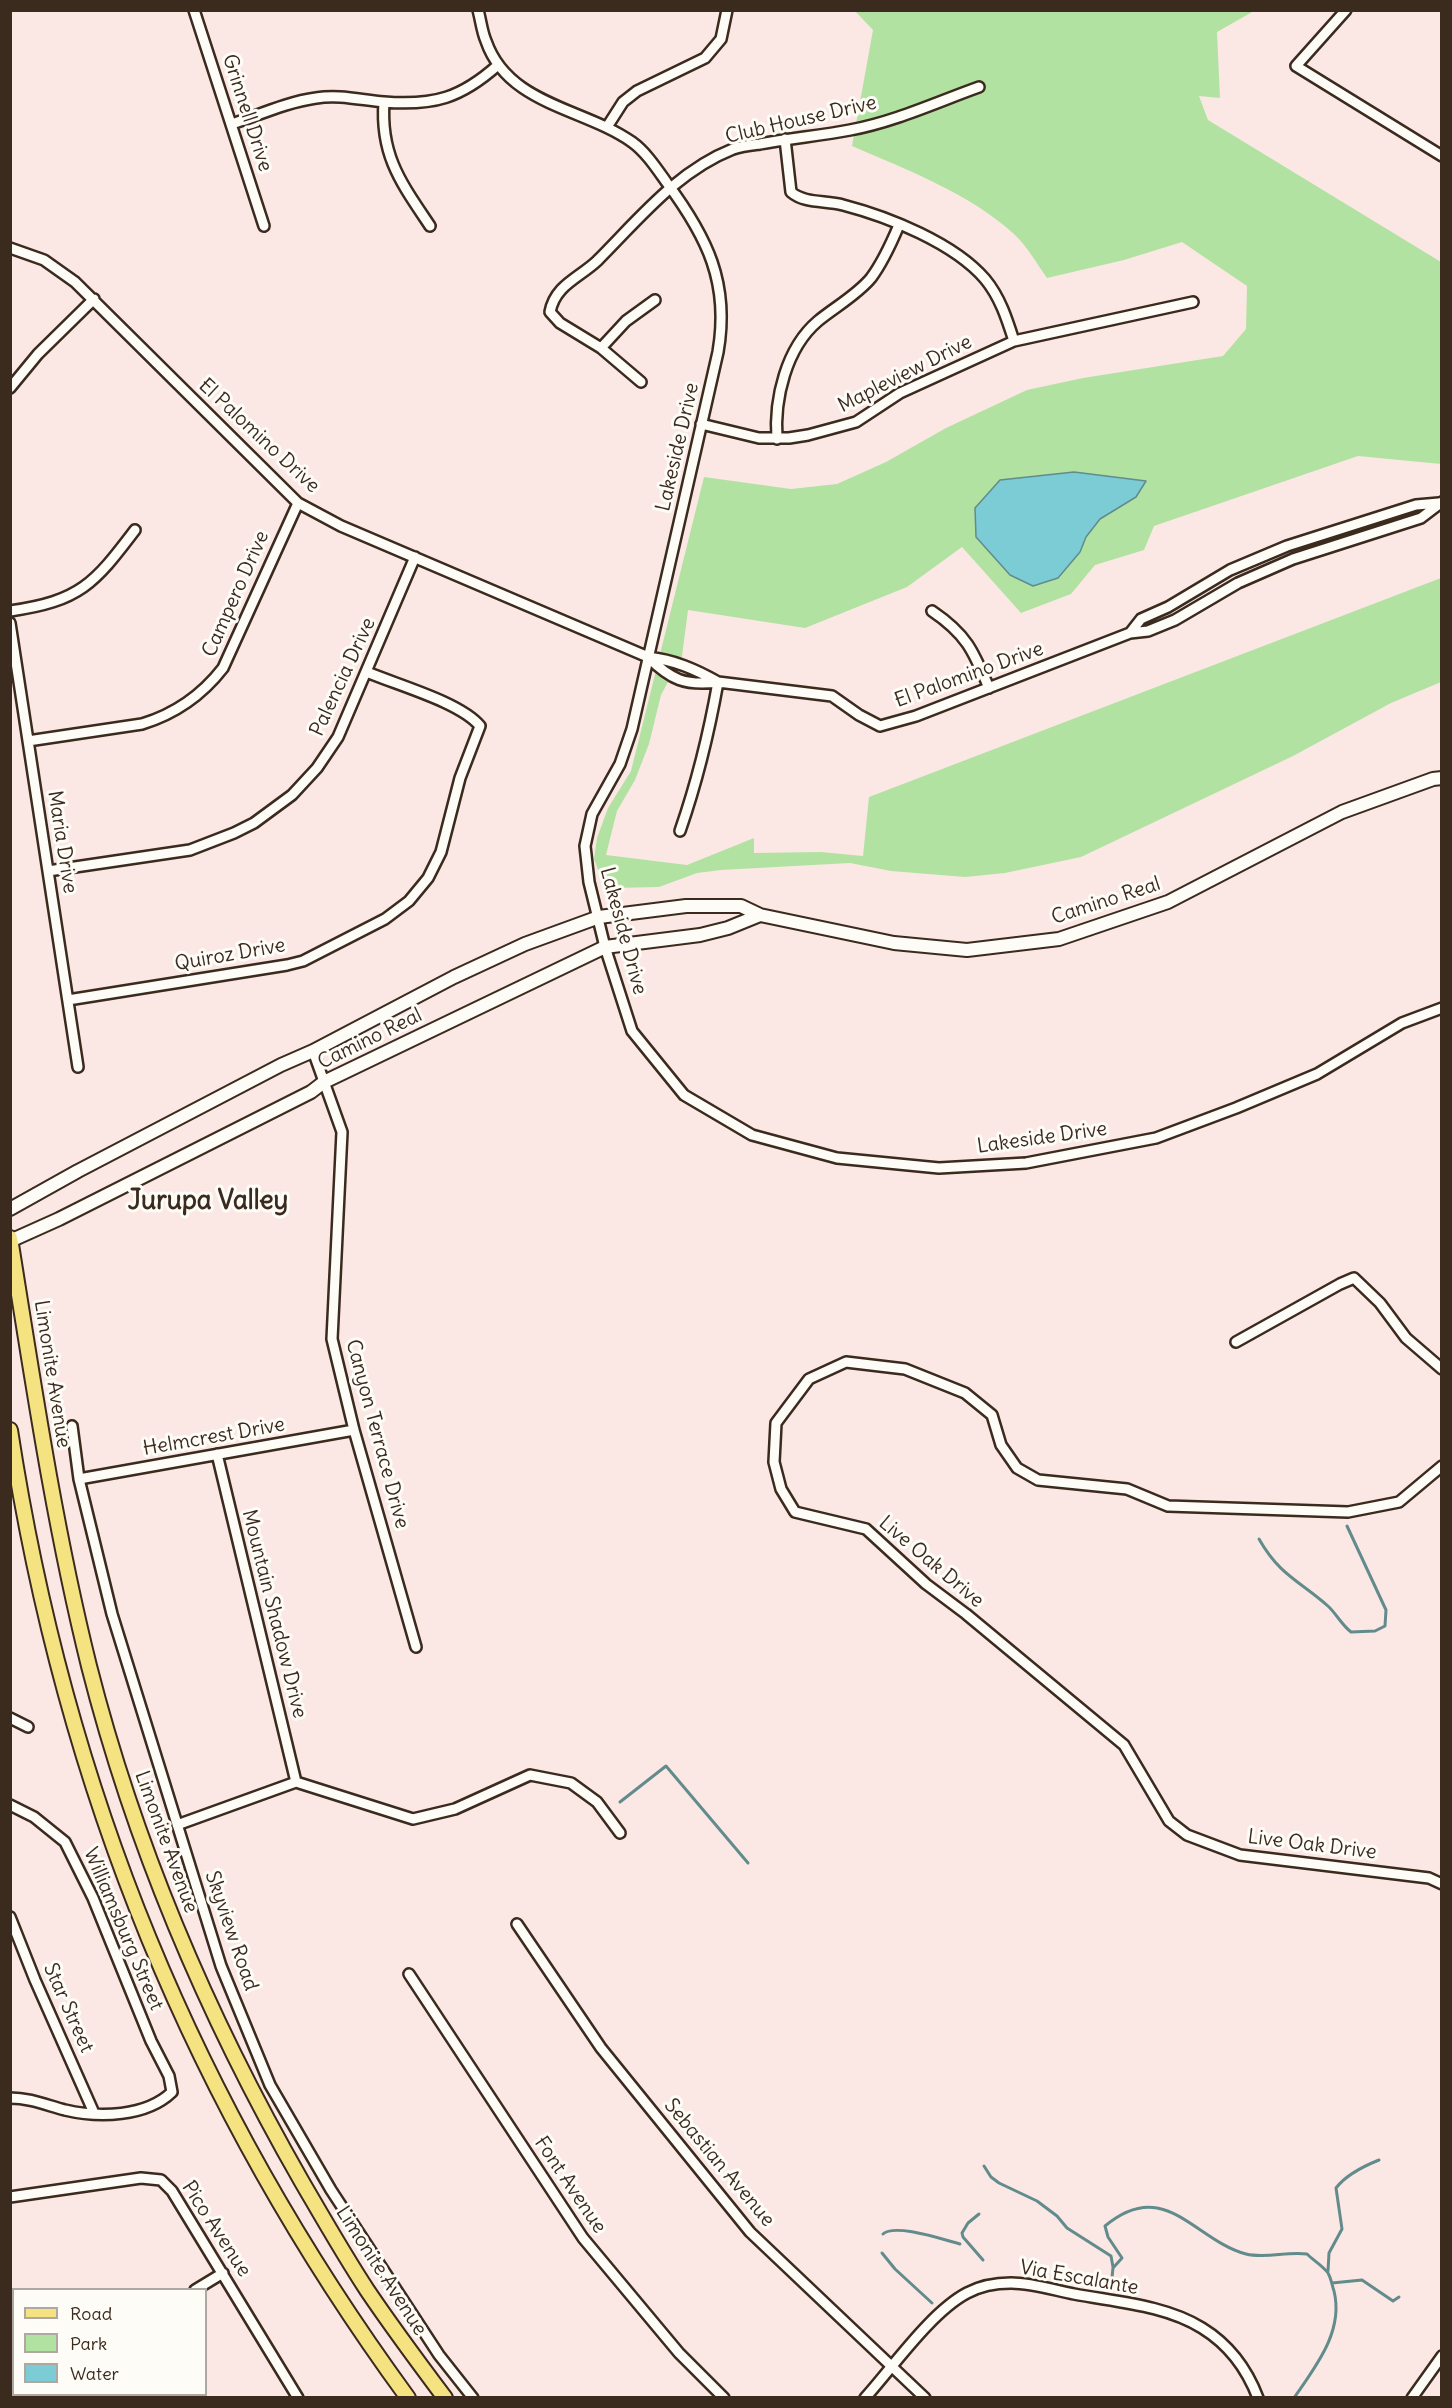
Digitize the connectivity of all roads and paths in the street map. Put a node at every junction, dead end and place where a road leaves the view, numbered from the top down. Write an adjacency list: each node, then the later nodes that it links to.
1 (194, 10): 8 (street, Grinnell Drive)
2 (478, 10): 5 (street, Lakeside Drive)
3 (727, 10): 9 (street)
4 (1346, 10): 11 (street)
5 (498, 65): 7 (street); 9 (street, Lakeside Drive)
6 (979, 87): 10 (street, Club House Drive)
7 (384, 102): 8 (street); 15 (street)
8 (232, 124): 14 (street, Grinnell Drive)
9 (608, 127): 12 (street, Lakeside Drive)
10 (785, 139): 12 (street, Club House Drive); 13 (street)
11 (1442, 156)
12 (671, 188): 21 (street, Club House Drive); 24 (street, Lakeside Drive)
13 (898, 225): 20 (street); 25 (street)
14 (264, 226)
15 (430, 226)
16 (10, 248): 17 (street, El Palomino Drive)
17 (94, 299): 23 (street); 26 (street, El Palomino Drive)
18 (655, 300): 21 (street)
19 (1193, 302): 20 (street, Mapleview Drive)
20 (1014, 341): 25 (street, Mapleview Drive)
21 (601, 348): 22 (street)
22 (641, 382)
23 (10, 388)
24 (701, 424): 25 (street, Mapleview Drive); 34 (street, Lakeside Drive)
25 (777, 439)
26 (298, 502): 29 (street, El Palomino Drive); 40 (street, Campero Drive)
27 (1441, 503): 33 (street, El Palomino Drive); 33 (street, El Palomino Drive)
28 (135, 530): 31 (street)
29 (415, 557): 34 (street, El Palomino Drive); 36 (street, Palencia Drive)
30 (932, 610): 39 (street)
31 (10, 611)
32 (10, 623): 40 (street, Maria Drive)
33 (1130, 633): 39 (street, El Palomino Drive)
34 (648, 657): 35 (street, El Palomino Drive); 37 (street, El Palomino Drive); 45 (street, Lakeside Drive)
35 (691, 668): 37 (street); 38 (street, El Palomino Drive)
36 (367, 672): 43 (street, Palencia Drive); 47 (street, Quiroz Drive)
37 (687, 681): 38 (street, El Palomino Drive)
38 (718, 682): 39 (street, El Palomino Drive); 42 (street)
39 (989, 688)
40 (28, 741): 43 (street, Maria Drive)
41 (1442, 778): 44 (main road, Camino Real)
42 (680, 831)
43 (48, 871): 47 (street, Maria Drive)
44 (760, 915): 45 (main road, Camino Real); 46 (main road, Camino Real)
45 (599, 917): 46 (street, Lakeside Drive); 49 (main road, Camino Real)
46 (605, 946): 48 (street, Lakeside Drive); 51 (main road, Camino Real)
47 (68, 1000): 50 (street, Maria Drive)
48 (1442, 1008)
49 (313, 1051): 51 (street, Canyon Terrace Drive); 52 (main road, Camino Real)
50 (78, 1066)
51 (324, 1082): 53 (main road, Camino Real); 58 (street, Canyon Terrace Drive)
52 (10, 1209)
53 (11, 1240): 82 (main road, Limonite Avenue)
54 (1236, 1342): 55 (street)
55 (1442, 1369)
56 (72, 1426): 61 (street, Skyview Road)
57 (10, 1430): 81 (main road)
58 (354, 1430): 59 (street, Helmcrest Drive); 62 (street, Canyon Terrace Drive)
59 (217, 1454): 61 (street, Helmcrest Drive); 65 (street, Mountain Shadow Drive)
60 (1442, 1466): 69 (street, Live Oak Drive)
61 (79, 1479): 67 (street, Skyview Road)
62 (416, 1647)
63 (10, 1718): 64 (street)
64 (28, 1727)
65 (297, 1782): 67 (street); 68 (street)
66 (10, 1805): 74 (street, Williamsburg Street)
67 (177, 1825): 83 (street, Skyview Road)
68 (620, 1833)
69 (1442, 1884)
70 (10, 1917): 74 (street, Star Street)
71 (517, 1924): 79 (street, Sebastian Avenue)
72 (409, 1974): 84 (street, Font Avenue)
73 (10, 2098): 74 (street)
74 (94, 2113)
75 (10, 2197): 76 (street, Pico Avenue)
76 (223, 2273): 77 (street); 80 (street, Pico Avenue)
77 (197, 2288)
78 (1442, 2356): 88 (street)
79 (893, 2367): 85 (street, Via Escalante); 86 (street, Sebastian Avenue); 87 (street, Via Escalante)
80 (295, 2397)
81 (408, 2397)
82 (445, 2397)
83 (473, 2397)
84 (724, 2397)
85 (865, 2397)
86 (925, 2397)
87 (1258, 2397)
88 (1412, 2397)

